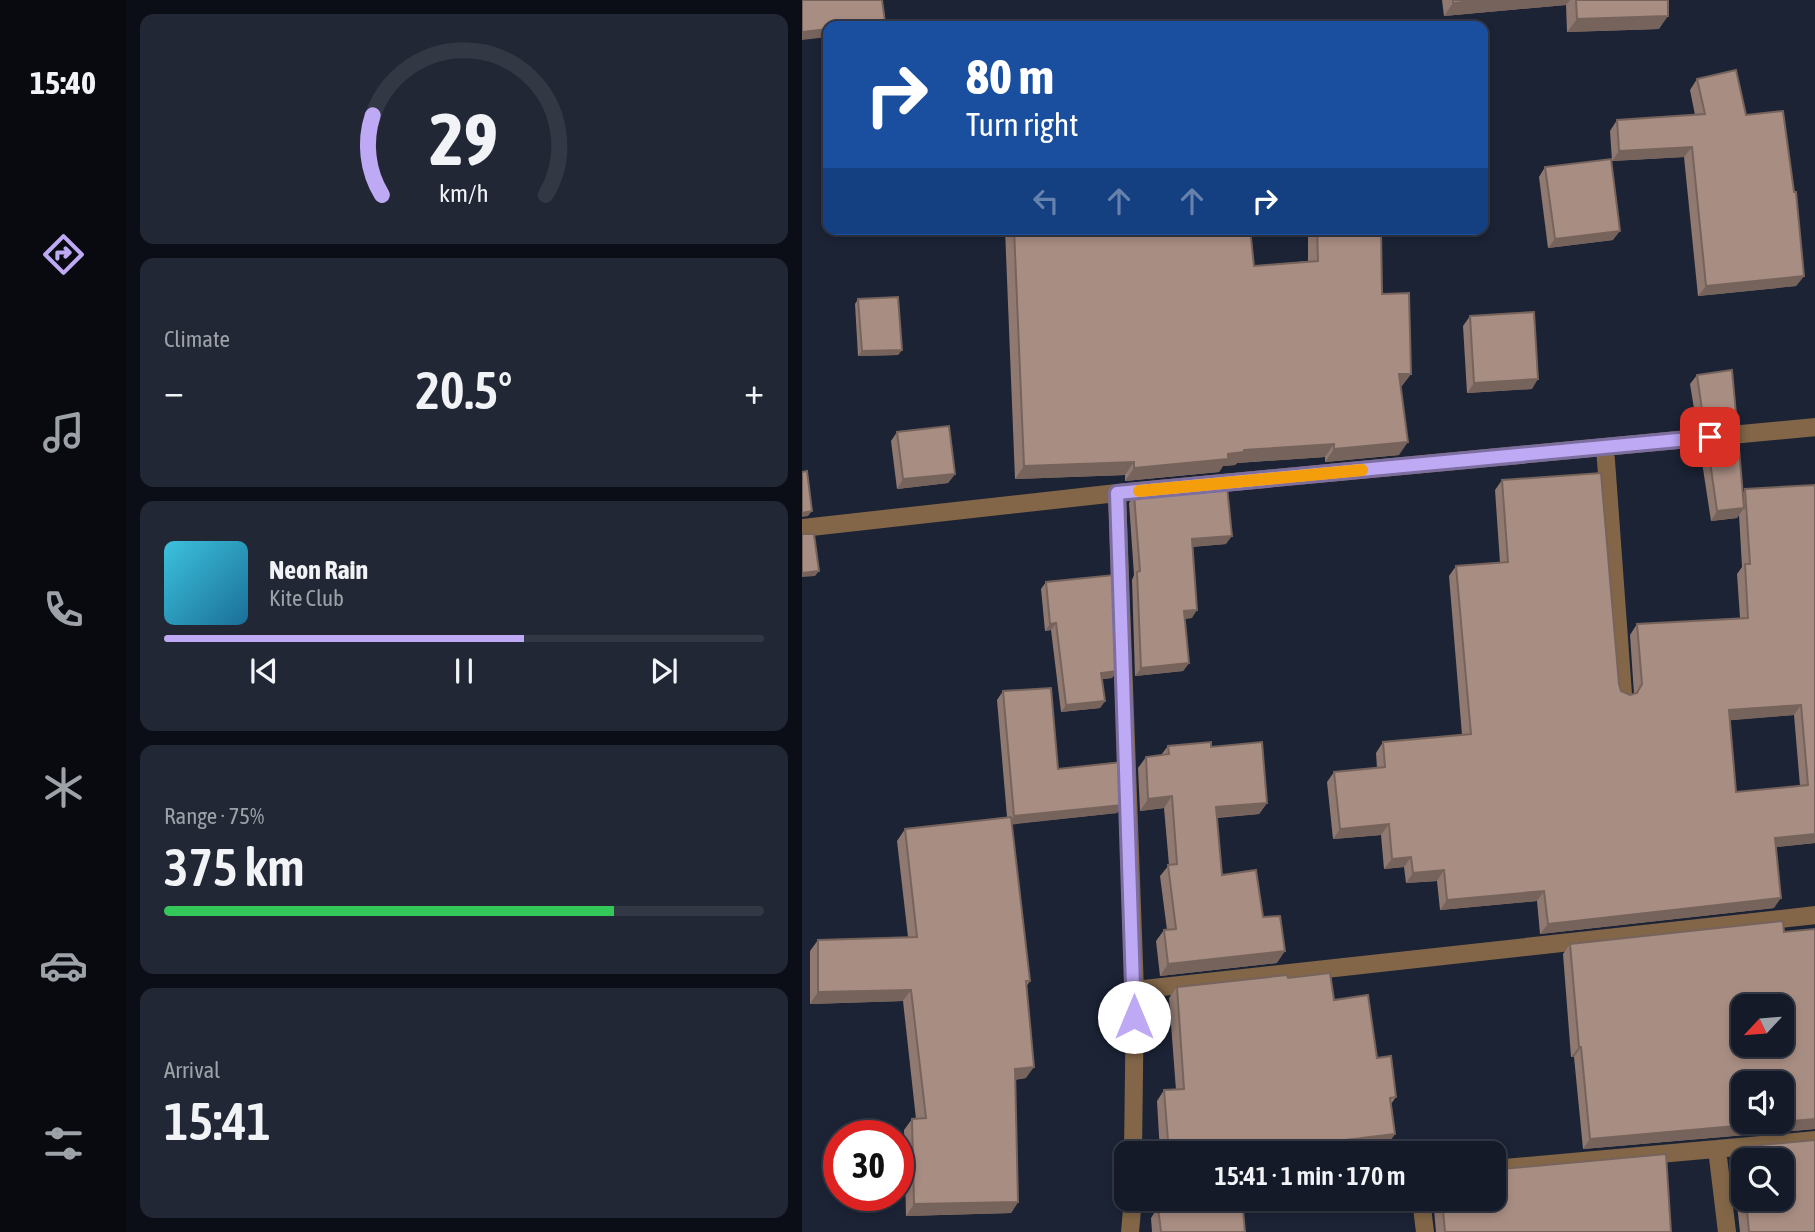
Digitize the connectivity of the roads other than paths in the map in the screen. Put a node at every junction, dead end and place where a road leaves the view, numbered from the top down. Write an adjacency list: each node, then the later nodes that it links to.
1 (1815, 427): 2 (street)
2 (1605, 447): 3 (street); 5 (street)
3 (1117, 493): 4 (street); 7 (street)
4 (802, 528)
5 (1623, 694)
6 (1815, 915): 7 (street)
7 (1135, 990): 9 (street)
8 (1815, 1140): 10 (street)
9 (1133, 1141)
10 (1717, 1149): 11 (street); 16 (street)
11 (1506, 1168)
12 (1132, 1211): 14 (street)
13 (1423, 1211): 15 (street)
14 (1130, 1232)
15 (1426, 1232)
16 (1728, 1232)

